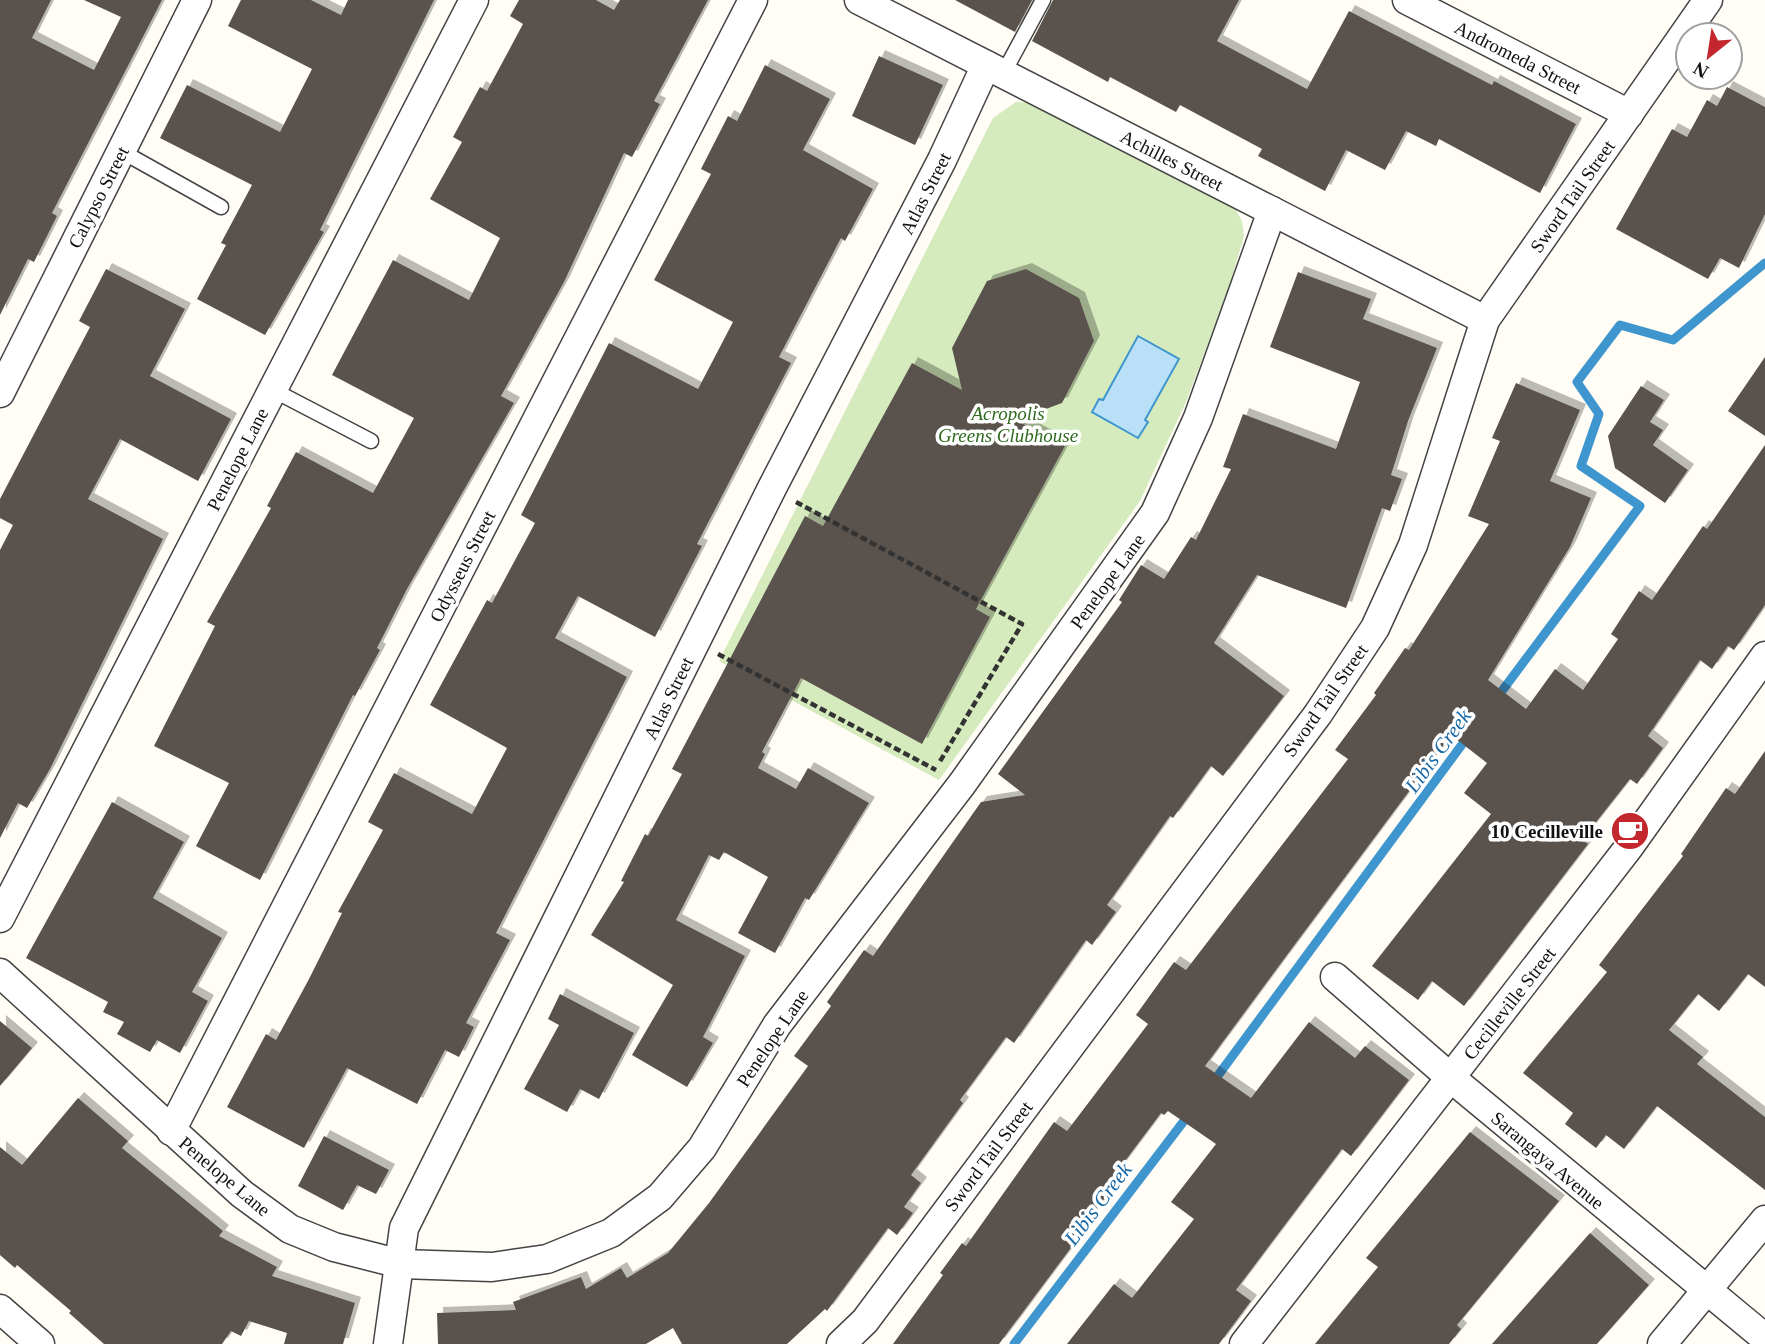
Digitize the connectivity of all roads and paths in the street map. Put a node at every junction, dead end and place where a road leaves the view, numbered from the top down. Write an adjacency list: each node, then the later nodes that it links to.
1 (197, 0): 10 (street, Calypso Street)
2 (474, 0): 14 (street, Penelope Lane)
3 (753, 0): 26 (street, Odysseus Street)
4 (859, 0): 8 (street, Achilles Street)
5 (1043, 0): 8 (lane)
6 (1407, 0): 9 (street, Andromeda Street)
7 (1708, 0): 9 (street, Sword Tail Street)
8 (995, 69): 12 (street, Achilles Street); 17 (street, Atlas Street)
9 (1629, 114): 13 (street, Sword Tail Street)
10 (121, 151): 11 (lane); 15 (street, Calypso Street)
11 (221, 207)
12 (1272, 211): 13 (street, Achilles Street); 21 (street, Penelope Lane)
13 (1485, 320): 34 (street, Sword Tail Street)
14 (273, 390): 16 (lane); 22 (street, Penelope Lane)
15 (0, 393)
16 (371, 441)
17 (772, 488): 18 (street, Atlas Street); 20 (path)
18 (695, 642): 20 (path); 28 (street, Atlas Street)
19 (1765, 656): 25 (street, Cecilleville Street)
20 (935, 769): 21 (path)
21 (962, 784): 28 (street, Penelope Lane)
22 (0, 918)
23 (0, 973): 26 (street, Penelope Lane)
24 (1335, 977): 25 (street, Sarangaya Avenue)
25 (1451, 1078): 29 (street, Sarangaya Avenue); 35 (street, Cecilleville Street)
26 (171, 1131): 28 (street, Penelope Lane)
27 (1765, 1220): 29 (street)
28 (401, 1264): 33 (street, Atlas Street)
29 (1706, 1292): 31 (street, Sarangaya Avenue); 36 (street)
30 (0, 1309): 32 (street)
31 (1765, 1338)
32 (40, 1344)
33 (388, 1344)
34 (841, 1344)
35 (1244, 1344)
36 (1662, 1344)

